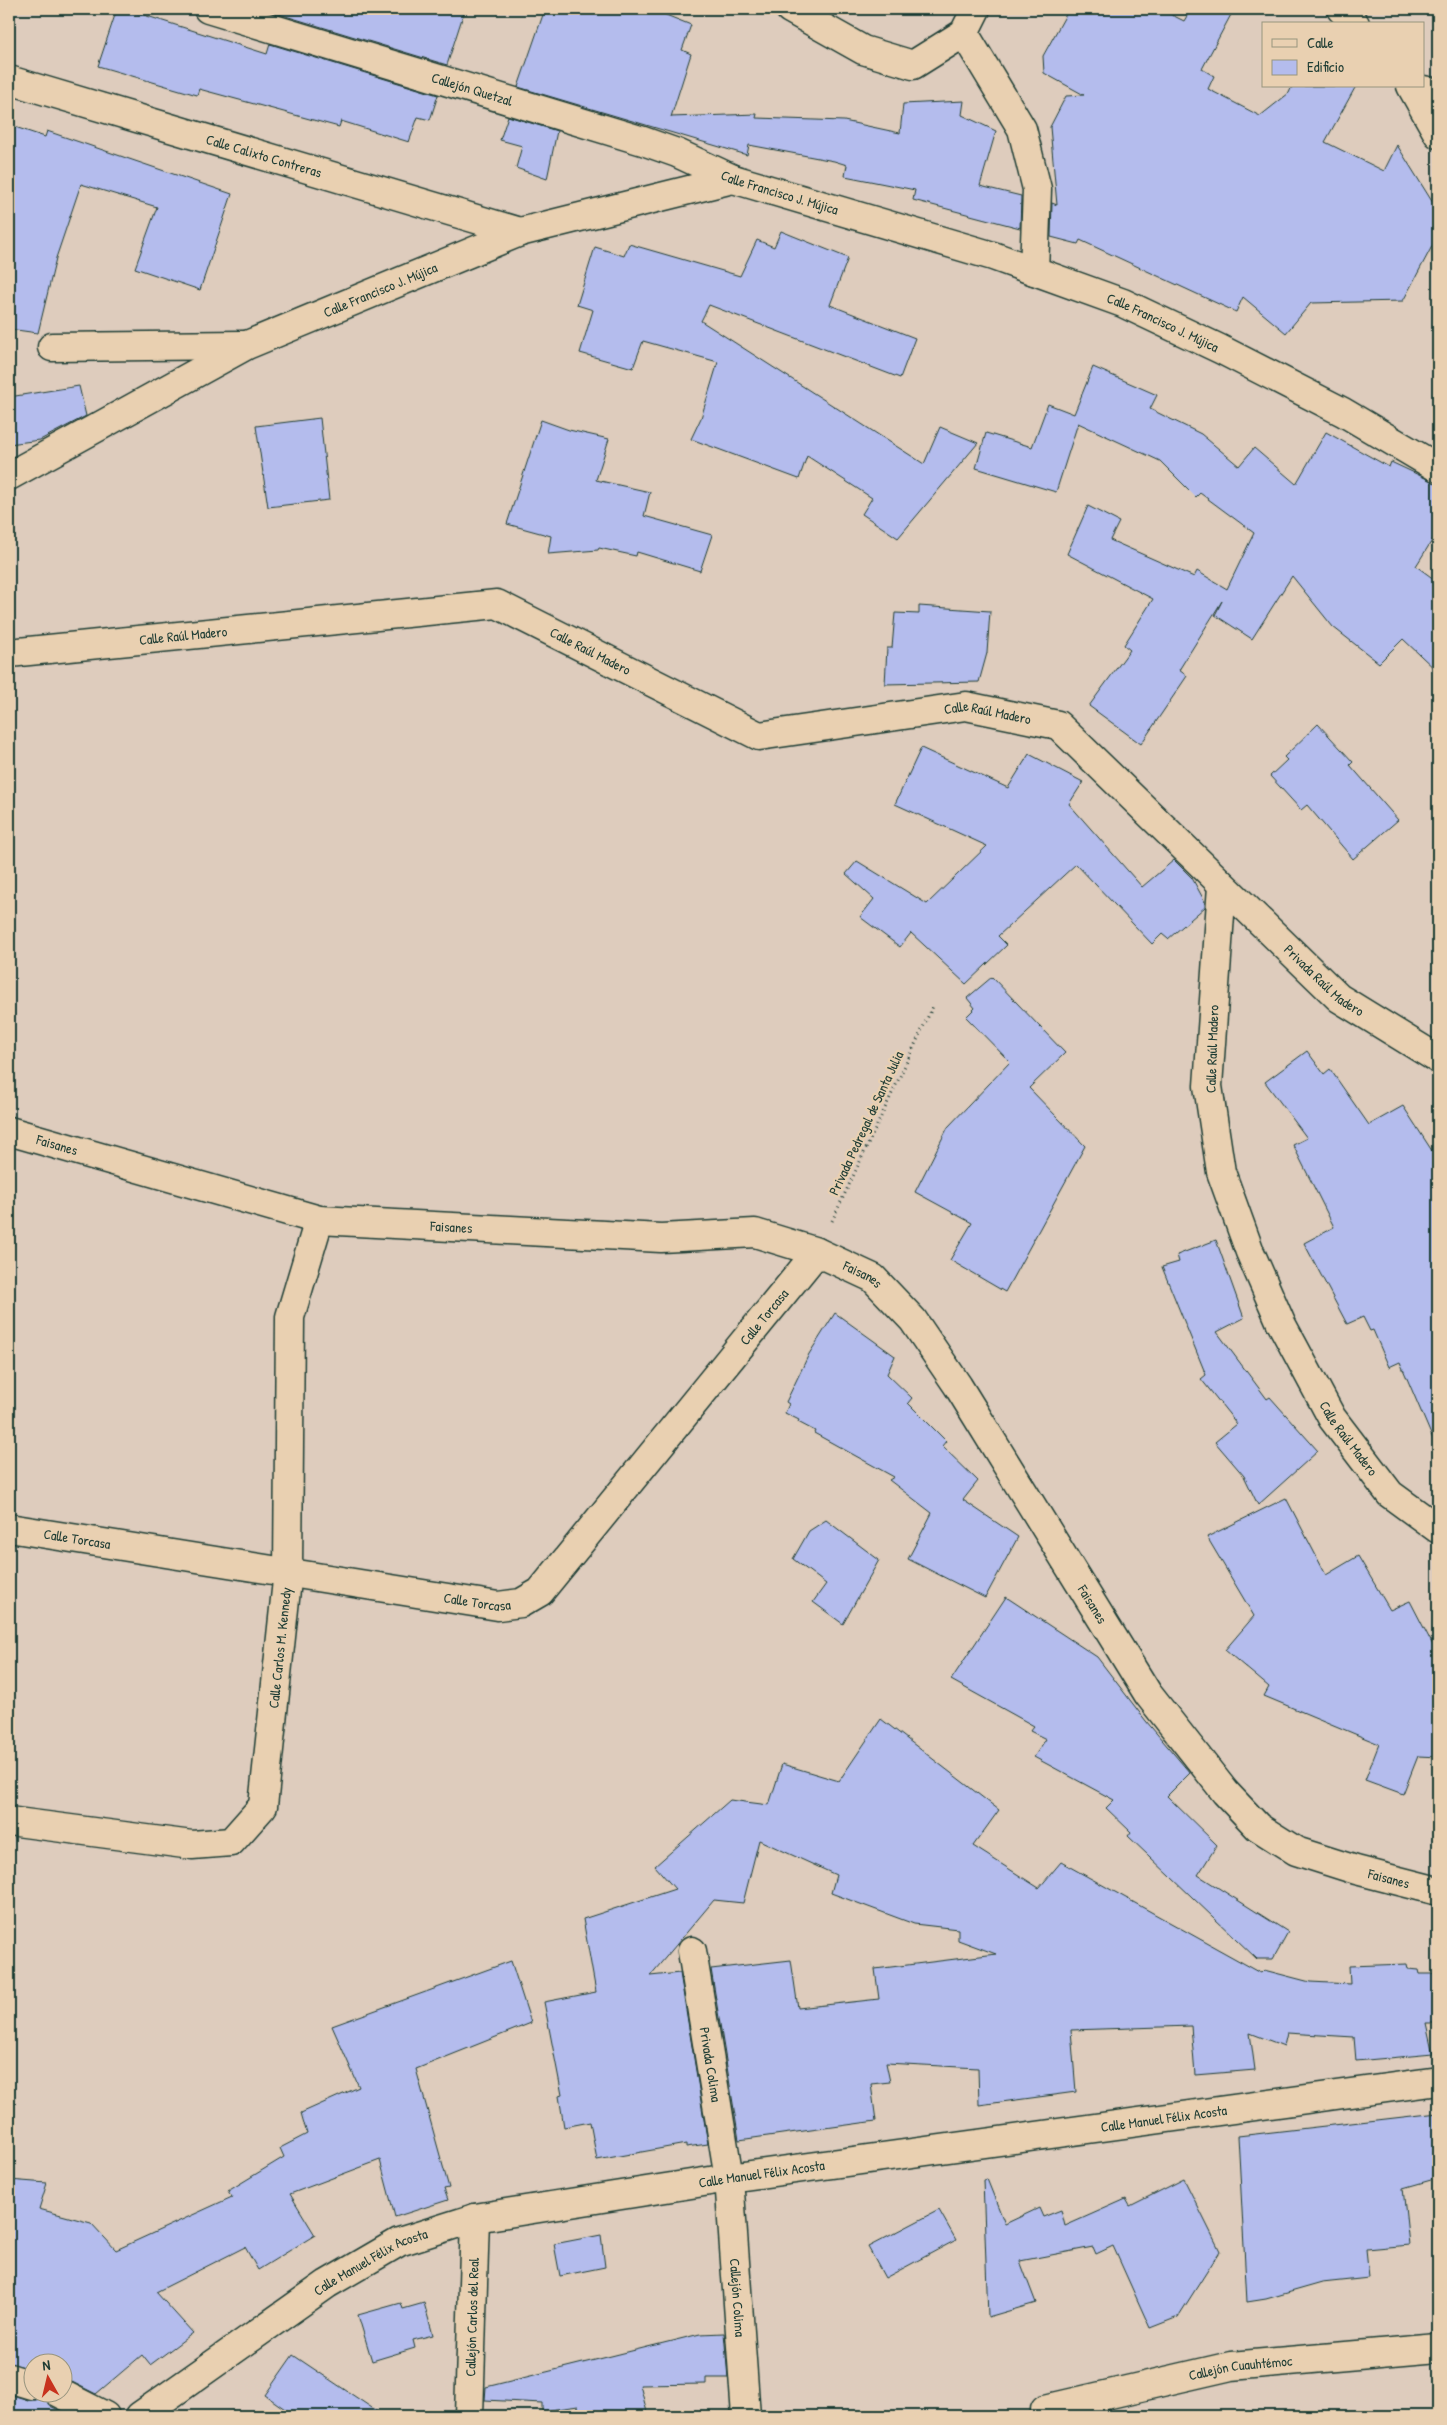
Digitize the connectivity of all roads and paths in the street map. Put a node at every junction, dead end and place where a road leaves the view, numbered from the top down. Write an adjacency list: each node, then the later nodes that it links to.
1 (208, 9): 10 (street, Callejón Quetzal)
2 (790, 9): 6 (street)
3 (976, 9): 6 (street)
4 (1341, 9): 5 (street)
5 (1353, 22)
6 (964, 33): 12 (street)
7 (9, 80): 11 (street, Calle Calixto Contreras)
8 (1421, 89): 9 (street)
9 (1438, 134)
10 (733, 179): 11 (street, Calle Francisco J. Mújica); 12 (street, Calle Francisco J. Mújica)
11 (520, 232): 13 (street, Calle Francisco J. Mújica)
12 (1034, 271): 15 (street, Calle Francisco J. Mújica)
13 (247, 345): 14 (street); 16 (street, Calle Francisco J. Mújica)
14 (52, 347)
15 (1438, 468)
16 (9, 476)
17 (9, 653): 18 (street, Calle Raúl Madero)
18 (1222, 886): 20 (street, Privada Raúl Madero); 25 (street, Calle Raúl Madero)
19 (934, 1004): 23 (path, Privada Pedregal de Santa Julia)
20 (1438, 1059)
21 (9, 1131): 22 (street, Faisanes)
22 (319, 1220): 23 (street, Faisanes); 26 (street, Calle Carlos M. Kennedy)
23 (817, 1252): 26 (street, Calle Torcasa); 28 (street, Faisanes)
24 (9, 1528): 26 (street, Calle Torcasa)
25 (1438, 1529)
26 (288, 1571): 27 (street, Calle Carlos M. Kennedy)
27 (9, 1821)
28 (1438, 1891)
29 (692, 1951): 31 (street, Privada Colima)
30 (1438, 2081): 31 (street, Calle Manuel Félix Acosta)
31 (729, 2178): 32 (street, Calle Manuel Félix Acosta); 41 (street, Callejón Colima)
32 (475, 2218): 39 (street, Calle Manuel Félix Acosta); 40 (street, Callejón Carlos del Real)
33 (1438, 2348): 37 (street, Callejón Cuauhtémoc)
34 (9, 2378): 35 (street)
35 (22, 2382)
36 (72, 2399): 38 (street)
37 (1045, 2409)
38 (105, 2416)
39 (140, 2416)
40 (469, 2416)
41 (746, 2416)

